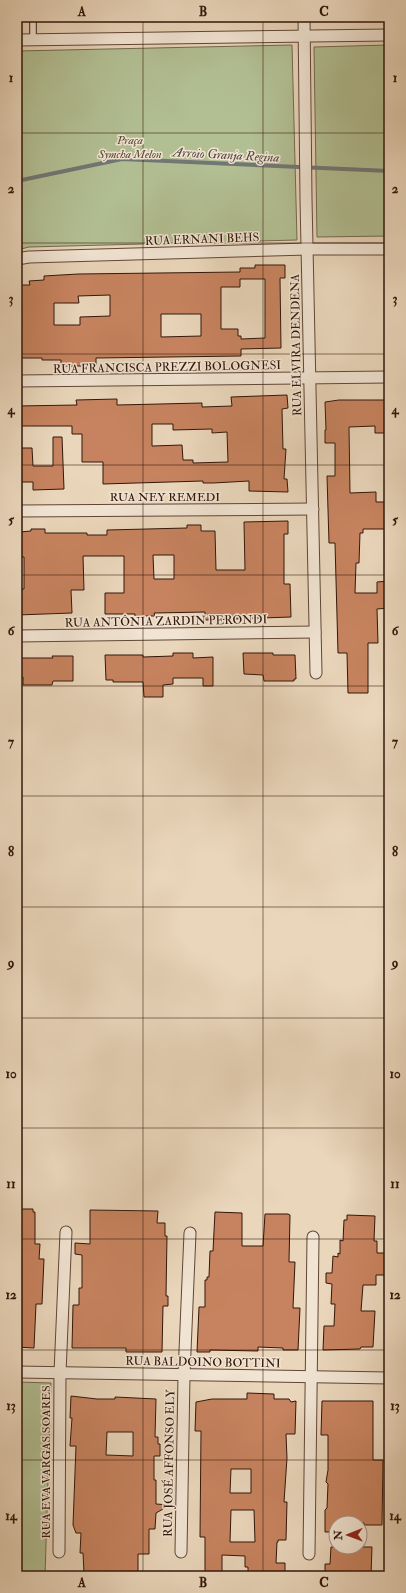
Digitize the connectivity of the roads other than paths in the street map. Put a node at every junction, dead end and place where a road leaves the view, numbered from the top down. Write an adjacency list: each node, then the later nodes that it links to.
1 (33, 17): 6 (lane)
2 (304, 17): 4 (street, RUA ELVIRA DENDENA)
3 (389, 35): 4 (street)
4 (304, 36): 6 (street); 7 (street, RUA ELVIRA DENDENA)
5 (17, 40): 6 (street)
6 (33, 40)
7 (308, 249): 8 (street, RUA ERNANI BEHS); 9 (street, RUA ERNANI BEHS); 11 (street, RUA ELVIRA DENDENA)
8 (389, 249)
9 (17, 259)
10 (389, 377): 11 (street, RUA FRANCISCA PREZZI BOLOGNESI)
11 (310, 379): 12 (street, RUA FRANCISCA PREZZI BOLOGNESI); 13 (street, RUA ELVIRA DENDENA)
12 (17, 381)
13 (313, 509): 14 (street, RUA NEY REMEDI); 15 (street, RUA ELVIRA DENDENA)
14 (17, 511)
15 (315, 632): 16 (street, RUA ANTÔNIA ZARDIN PERONDI); 17 (street, RUA ELVIRA DENDENA)
16 (17, 636)
17 (316, 674)
18 (66, 1232): 22 (street, RUA EVA VARGAS SOARES)
19 (190, 1233): 23 (street, RUA JOSÉ AFFONSO ELY)
20 (313, 1237): 24 (street)
21 (17, 1372): 22 (street, RUA BALDOINO BOTTINI)
22 (60, 1373): 23 (street, RUA BALDOINO BOTTINI); 26 (street, RUA EVA VARGAS SOARES)
23 (184, 1375): 24 (street, RUA BALDOINO BOTTINI); 27 (street, RUA JOSÉ AFFONSO ELY)
24 (310, 1377): 25 (street, RUA BALDOINO BOTTINI); 28 (street)
25 (389, 1378)
26 (59, 1552)
27 (181, 1552)
28 (309, 1554)

